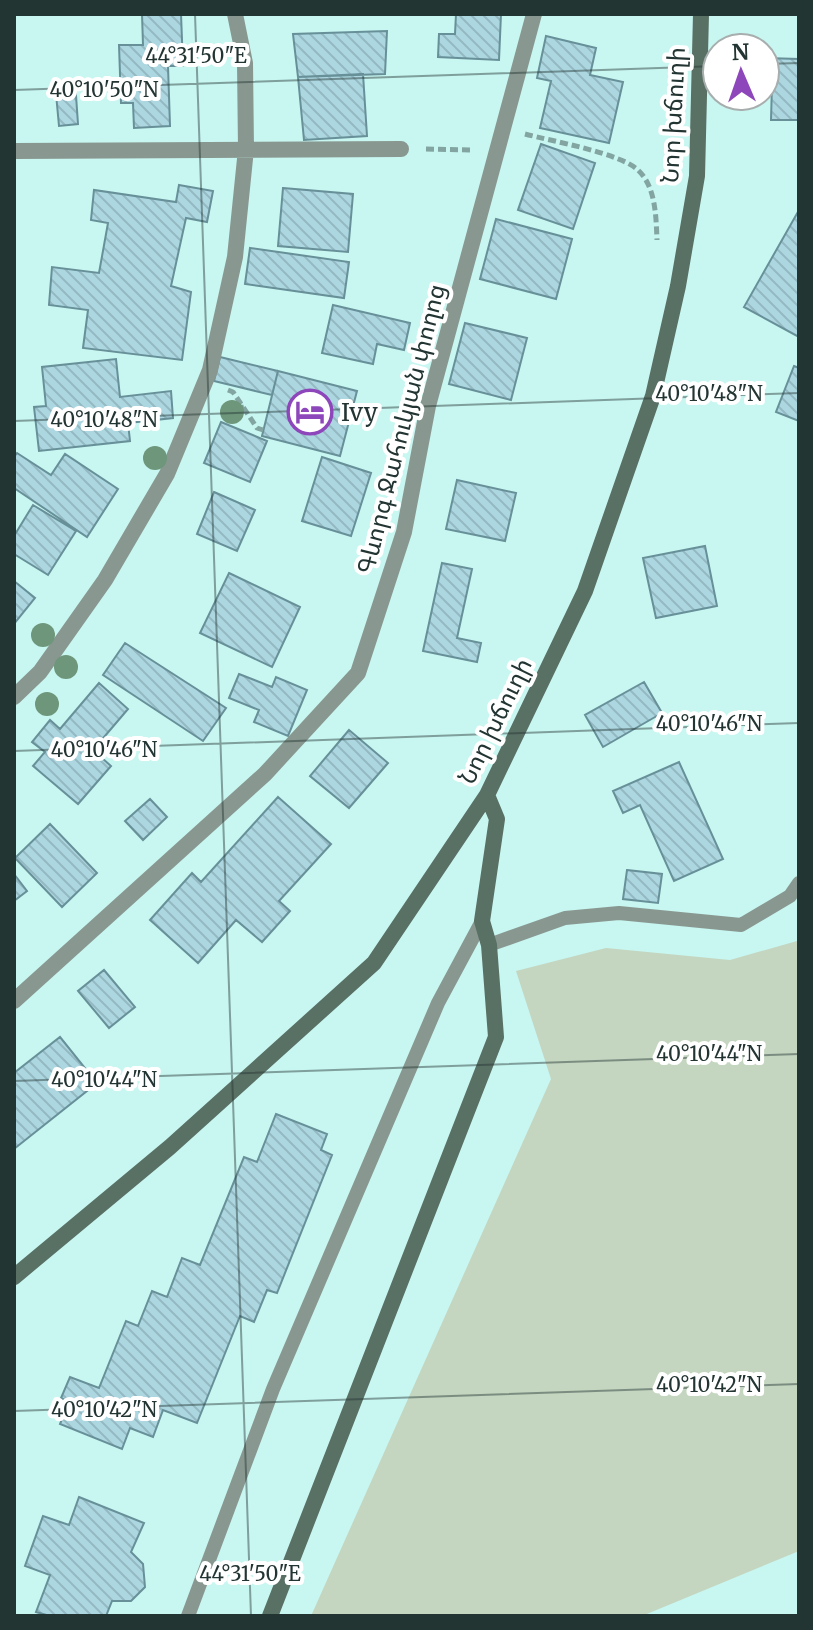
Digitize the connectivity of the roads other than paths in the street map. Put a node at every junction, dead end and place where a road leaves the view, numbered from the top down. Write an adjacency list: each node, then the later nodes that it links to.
1 (235, 14): 4 (street)
2 (534, 14): 12 (street, Գևորգ Ջահուկյան փողոց)
3 (701, 14): 8 (main road, Նոր խճուղի)
4 (246, 149): 5 (street); 6 (street); 7 (street)
5 (401, 149)
6 (14, 151)
7 (14, 697)
8 (487, 795): 10 (main road); 13 (main road, Նոր խճուղի)
9 (799, 883): 11 (lane)
10 (482, 921): 11 (main road); 14 (lane)
11 (489, 945): 15 (main road)
12 (14, 1001)
13 (14, 1277)
14 (188, 1616)
15 (270, 1616)

